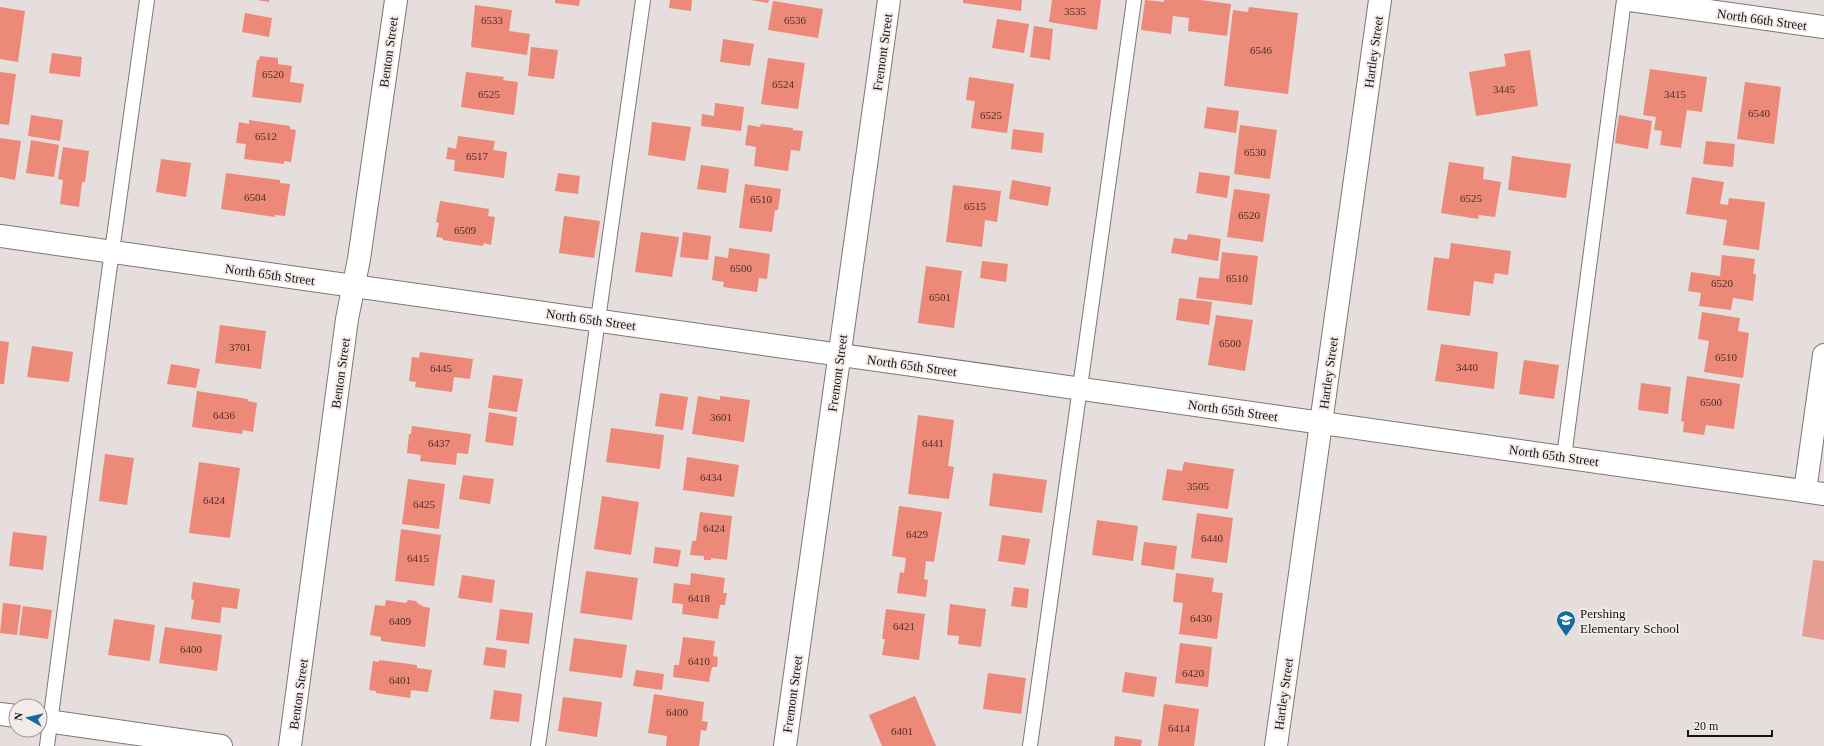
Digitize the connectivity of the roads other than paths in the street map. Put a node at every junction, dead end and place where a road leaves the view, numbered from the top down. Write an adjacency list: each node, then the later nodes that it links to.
1 (148, 0): 11 (lane)
2 (396, 0): 12 (street, Benton Street)
3 (643, 0): 13 (lane)
4 (889, 0): 14 (street, Fremont Street)
5 (1134, 0): 16 (lane)
6 (1380, 0): 17 (street, Hartley Street)
7 (1624, 0): 18 (lane)
8 (1630, 0): 9 (street, North 66th Street)
9 (1824, 28)
10 (0, 236): 11 (street, North 65th Street)
11 (112, 252): 12 (street, North 65th Street); 20 (lane)
12 (353, 286): 13 (street, North 65th Street); 23 (street, Benton Street)
13 (597, 319): 14 (street, North 65th Street); 24 (lane)
14 (840, 354): 16 (street, North 65th Street); 25 (street, Fremont Street)
15 (1824, 355): 19 (street)
16 (1081, 388): 17 (street, North 65th Street); 26 (lane)
17 (1321, 422): 18 (street, North 65th Street); 27 (street, Hartley Street)
18 (1564, 457): 19 (street, North 65th Street)
19 (1815, 493)
20 (48, 699)
21 (48, 720): 22 (street)
22 (221, 746)
23 (290, 746)
24 (538, 746)
25 (784, 746)
26 (1030, 746)
27 (1276, 746)

